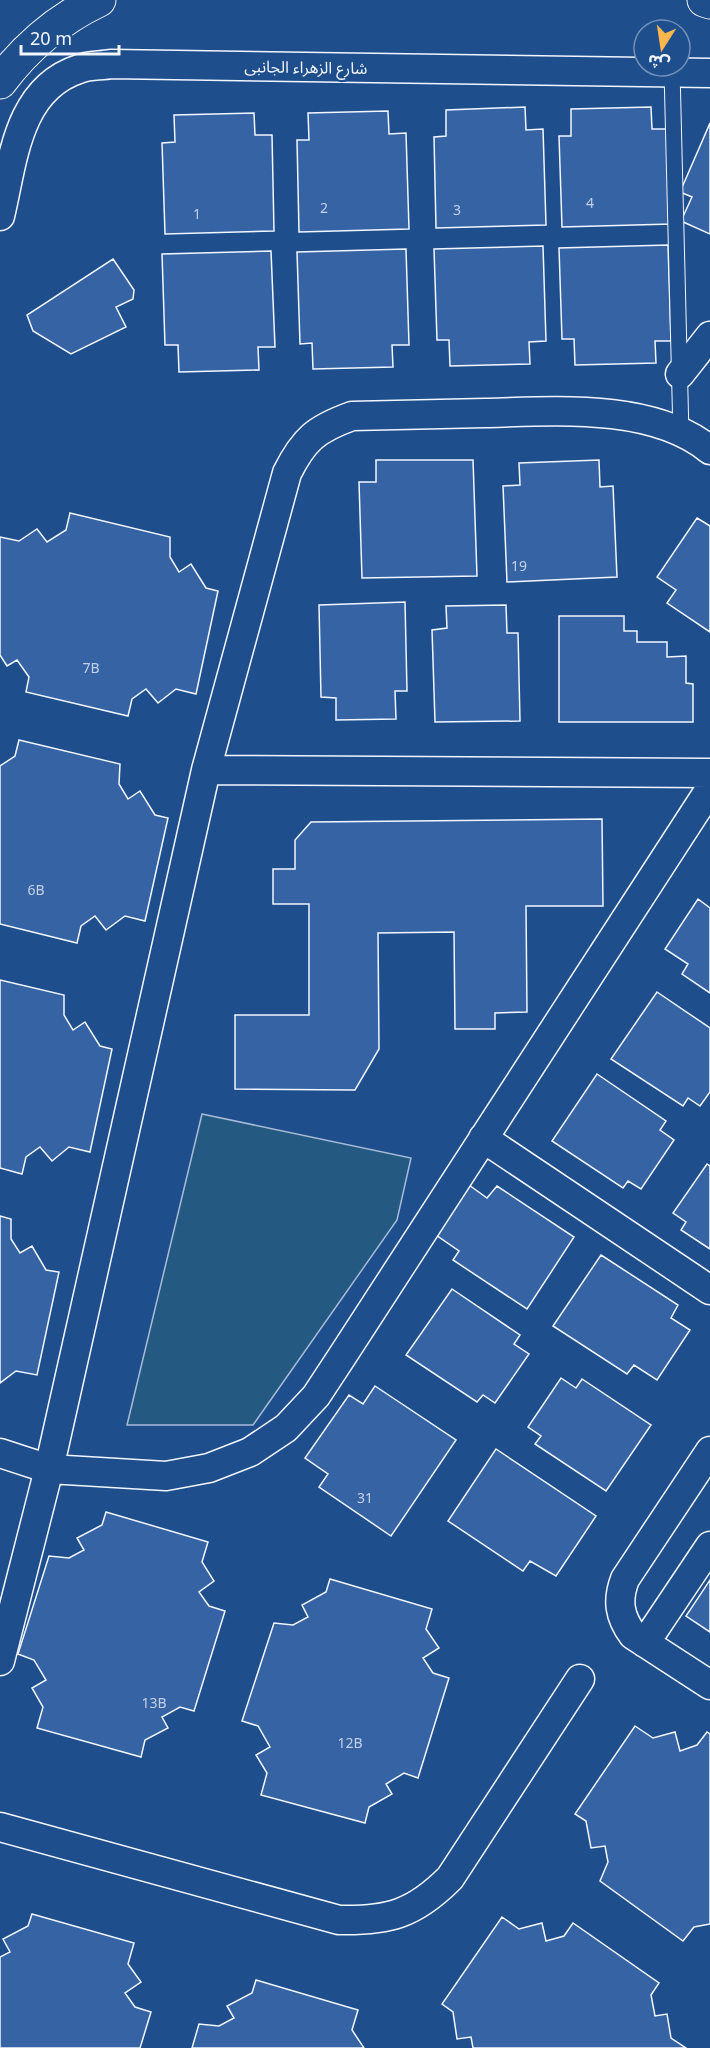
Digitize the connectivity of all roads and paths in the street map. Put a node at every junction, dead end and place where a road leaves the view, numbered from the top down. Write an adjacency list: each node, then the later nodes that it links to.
1 (99, 0): 8 (highway)
2 (704, 0): 3 (highway)
3 (710, 2)
4 (632, 70): 9 (street, شارع الزهراء الجانبى)
5 (692, 72): 6 (street, شارع الزهراء الجانبى)
6 (710, 73)
7 (672, 78): 11 (lane)
8 (0, 82)
9 (0, 216)
10 (710, 336): 11 (street)
11 (680, 374): 12 (lane)
12 (681, 435): 13 (street); 14 (street)
13 (710, 450)
14 (206, 770): 15 (street); 21 (street)
15 (710, 773)
16 (710, 789): 17 (street)
17 (483, 1138): 18 (street); 21 (street)
18 (710, 1290)
19 (710, 1451): 23 (street)
20 (0, 1453): 21 (street)
21 (50, 1469): 24 (street)
22 (710, 1546): 23 (street)
23 (645, 1643): 26 (street)
24 (0, 1660)
25 (580, 1679): 27 (street)
26 (710, 1685)
27 (0, 1827)

